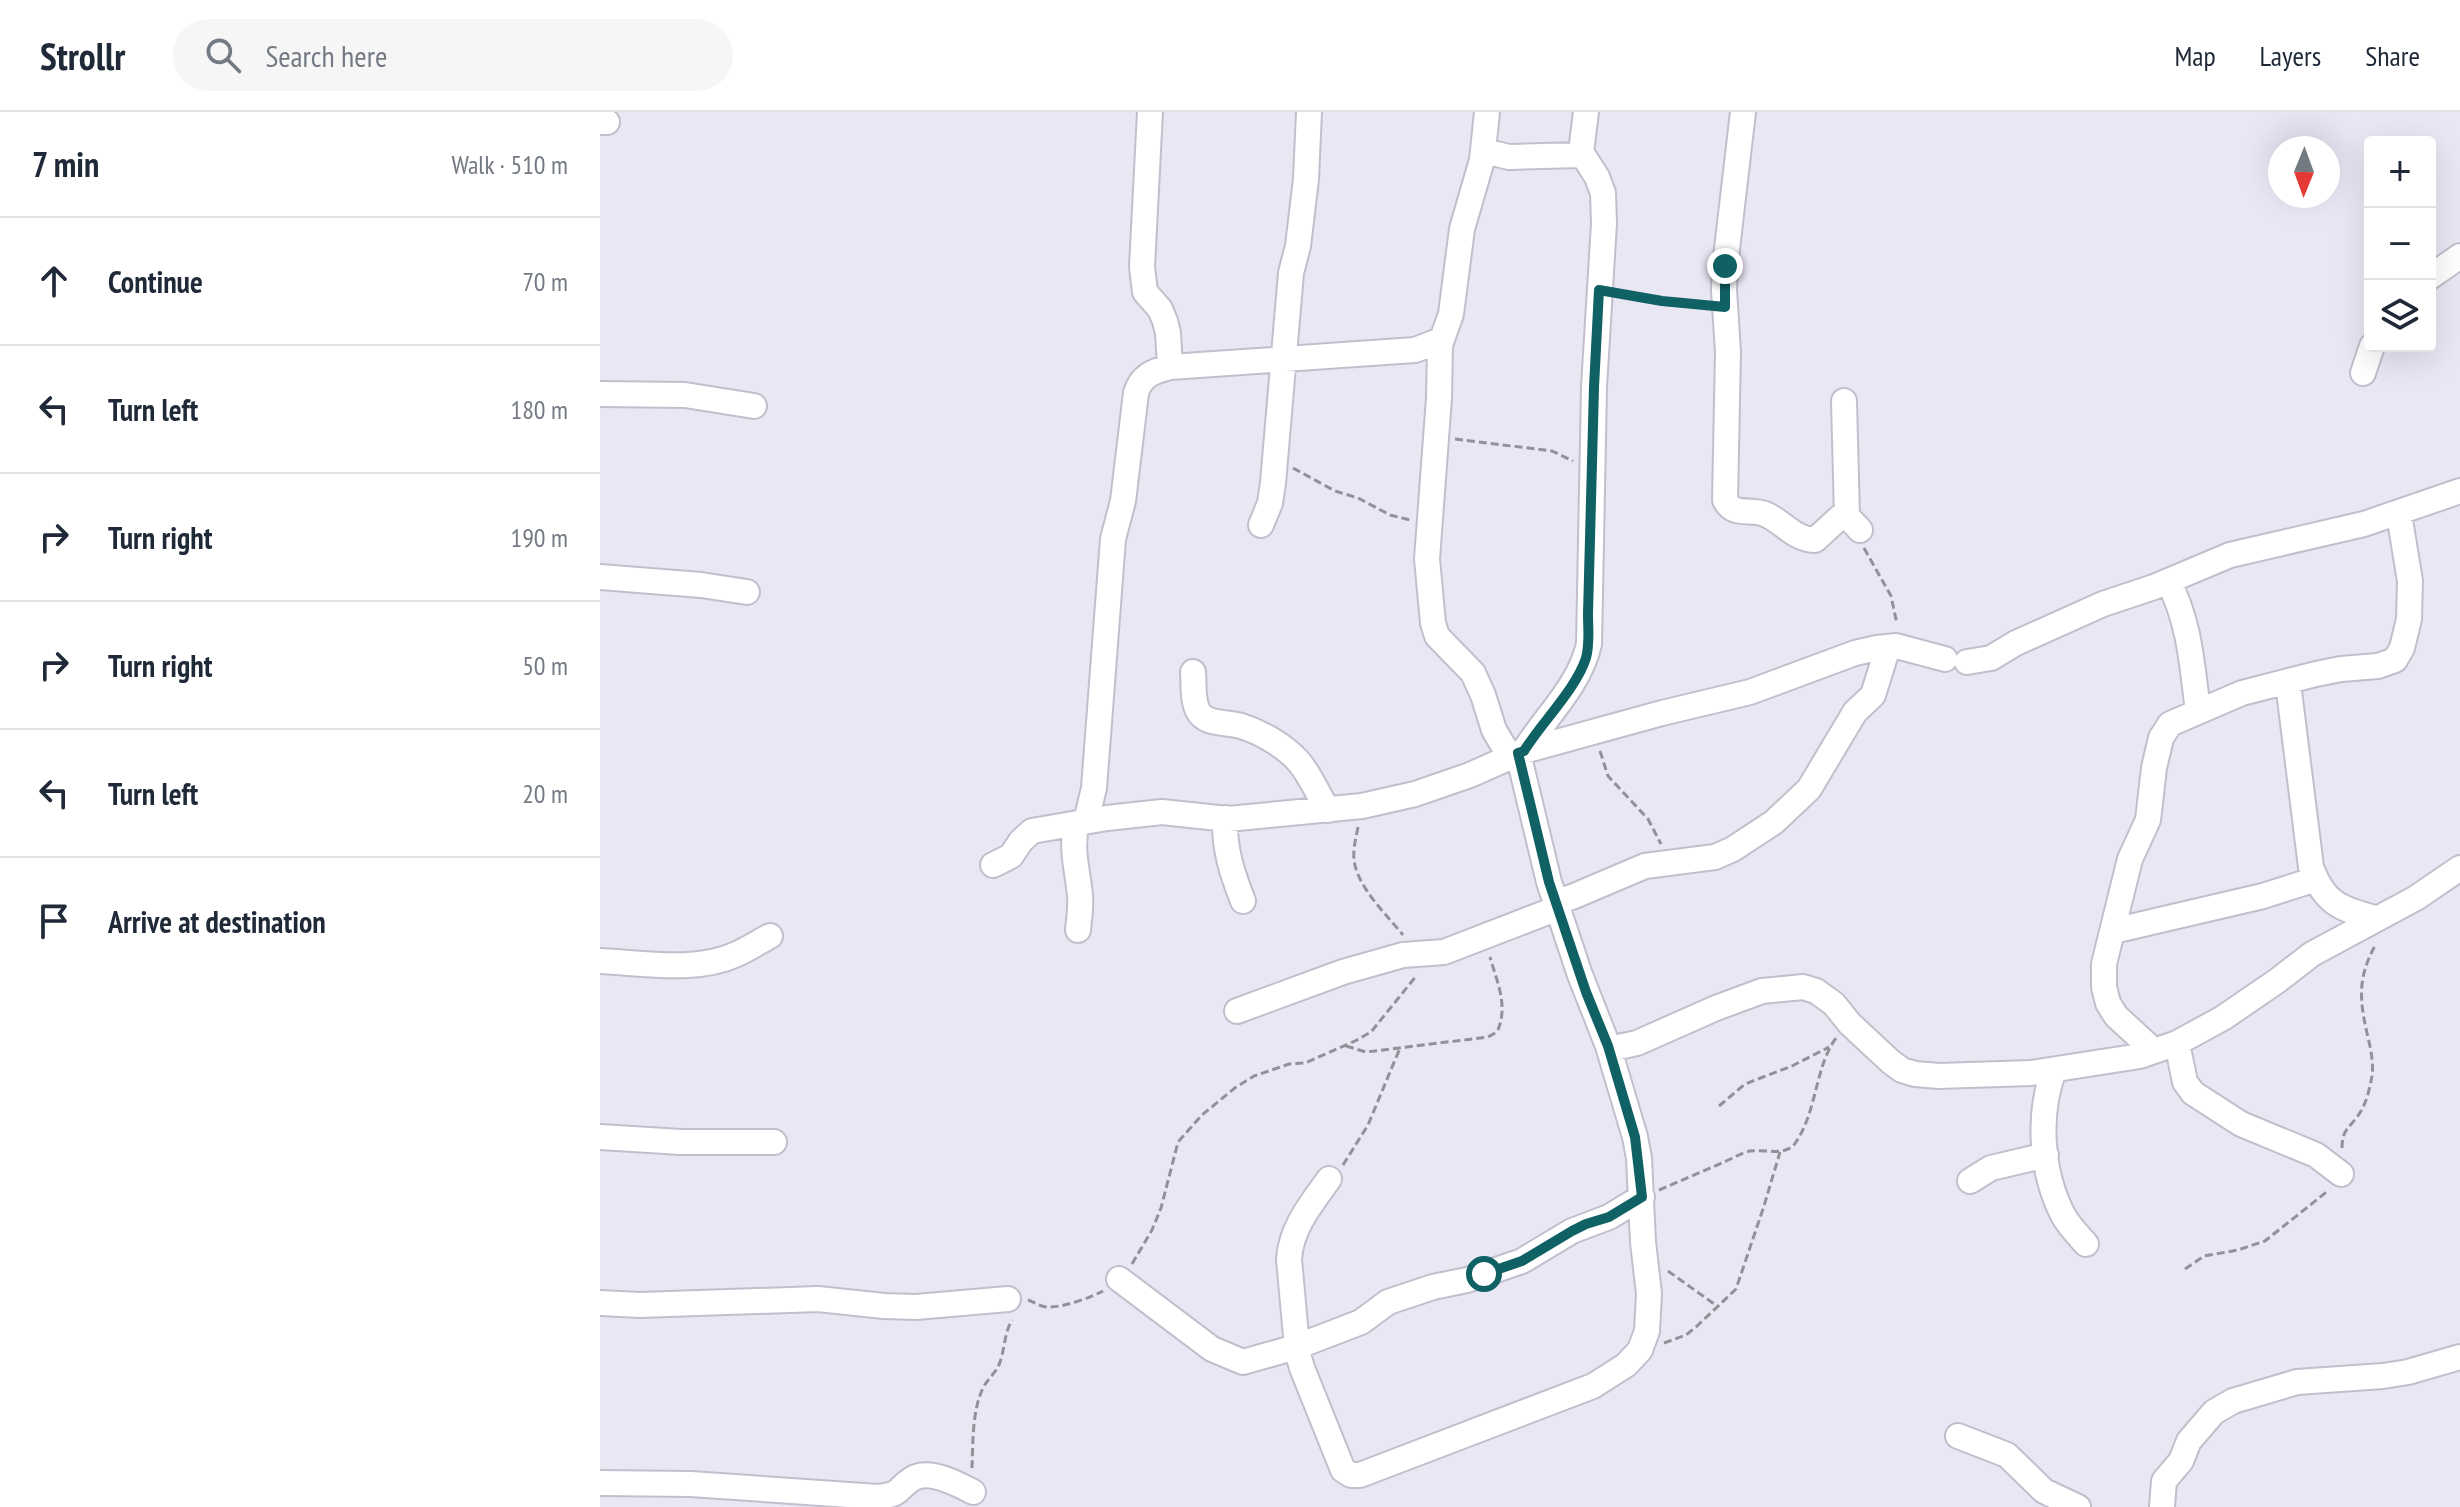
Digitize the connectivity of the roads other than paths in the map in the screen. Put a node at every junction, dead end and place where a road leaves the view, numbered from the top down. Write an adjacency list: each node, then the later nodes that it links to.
1 (1150, 112): 13 (street)
2 (1309, 112): 12 (street)
3 (1487, 112): 6 (street)
4 (1586, 112): 7 (street)
5 (1743, 112): 16 (street)
6 (1484, 151): 7 (street); 10 (street)
7 (1582, 155): 28 (street)
8 (2460, 256): 9 (street)
9 (2436, 273)
10 (1441, 340): 12 (street); 28 (street)
11 (2370, 352): 14 (street)
12 (1283, 360): 13 (street); 20 (street)
13 (1170, 367): 31 (street)
14 (2363, 373)
15 (600, 394): 17 (street)
16 (1844, 401)
17 (754, 406)
18 (2460, 491): 19 (street)
19 (2399, 514): 22 (street); 26 (street)
20 (1261, 525)
21 (600, 577): 23 (street)
22 (2168, 581): 24 (street); 27 (street)
23 (747, 592)
24 (1895, 647): 28 (street); 36 (street)
25 (1193, 672): 29 (street)
26 (2288, 683): 27 (street); 34 (street)
27 (2198, 711): 39 (street)
28 (1517, 754): 29 (street); 36 (street)
29 (1328, 810): 30 (street)
30 (1225, 818): 31 (street); 35 (street)
31 (1080, 823): 32 (street); 38 (street)
32 (993, 865)
33 (2460, 868): 37 (street)
34 (2316, 879): 37 (street); 39 (street)
35 (1243, 901)
36 (1556, 905): 42 (street); 44 (street)
37 (2385, 913): 43 (street)
38 (1078, 930)
39 (2113, 931): 45 (street)
40 (770, 936): 41 (street)
41 (600, 961)
42 (1237, 1011)
43 (2177, 1043): 45 (street); 50 (street)
44 (1609, 1049): 46 (street); 53 (street)
45 (2154, 1051): 46 (street)
46 (2054, 1070): 49 (street)
47 (600, 1137): 48 (street)
48 (774, 1142)
49 (2046, 1155): 52 (street); 54 (street)
50 (2341, 1174)
51 (1329, 1179): 58 (street)
52 (1970, 1181)
53 (1642, 1197): 58 (street); 58 (street)
54 (2086, 1244)
55 (1119, 1279): 58 (street)
56 (600, 1303): 57 (street)
57 (1017, 1308)
58 (1297, 1347)
59 (2460, 1357): 65 (street)
60 (1958, 1436): 64 (street)
61 (605, 1483): 62 (street); 63 (street)
62 (973, 1492)
63 (618, 1507)
64 (2078, 1507)
65 (2162, 1507)

